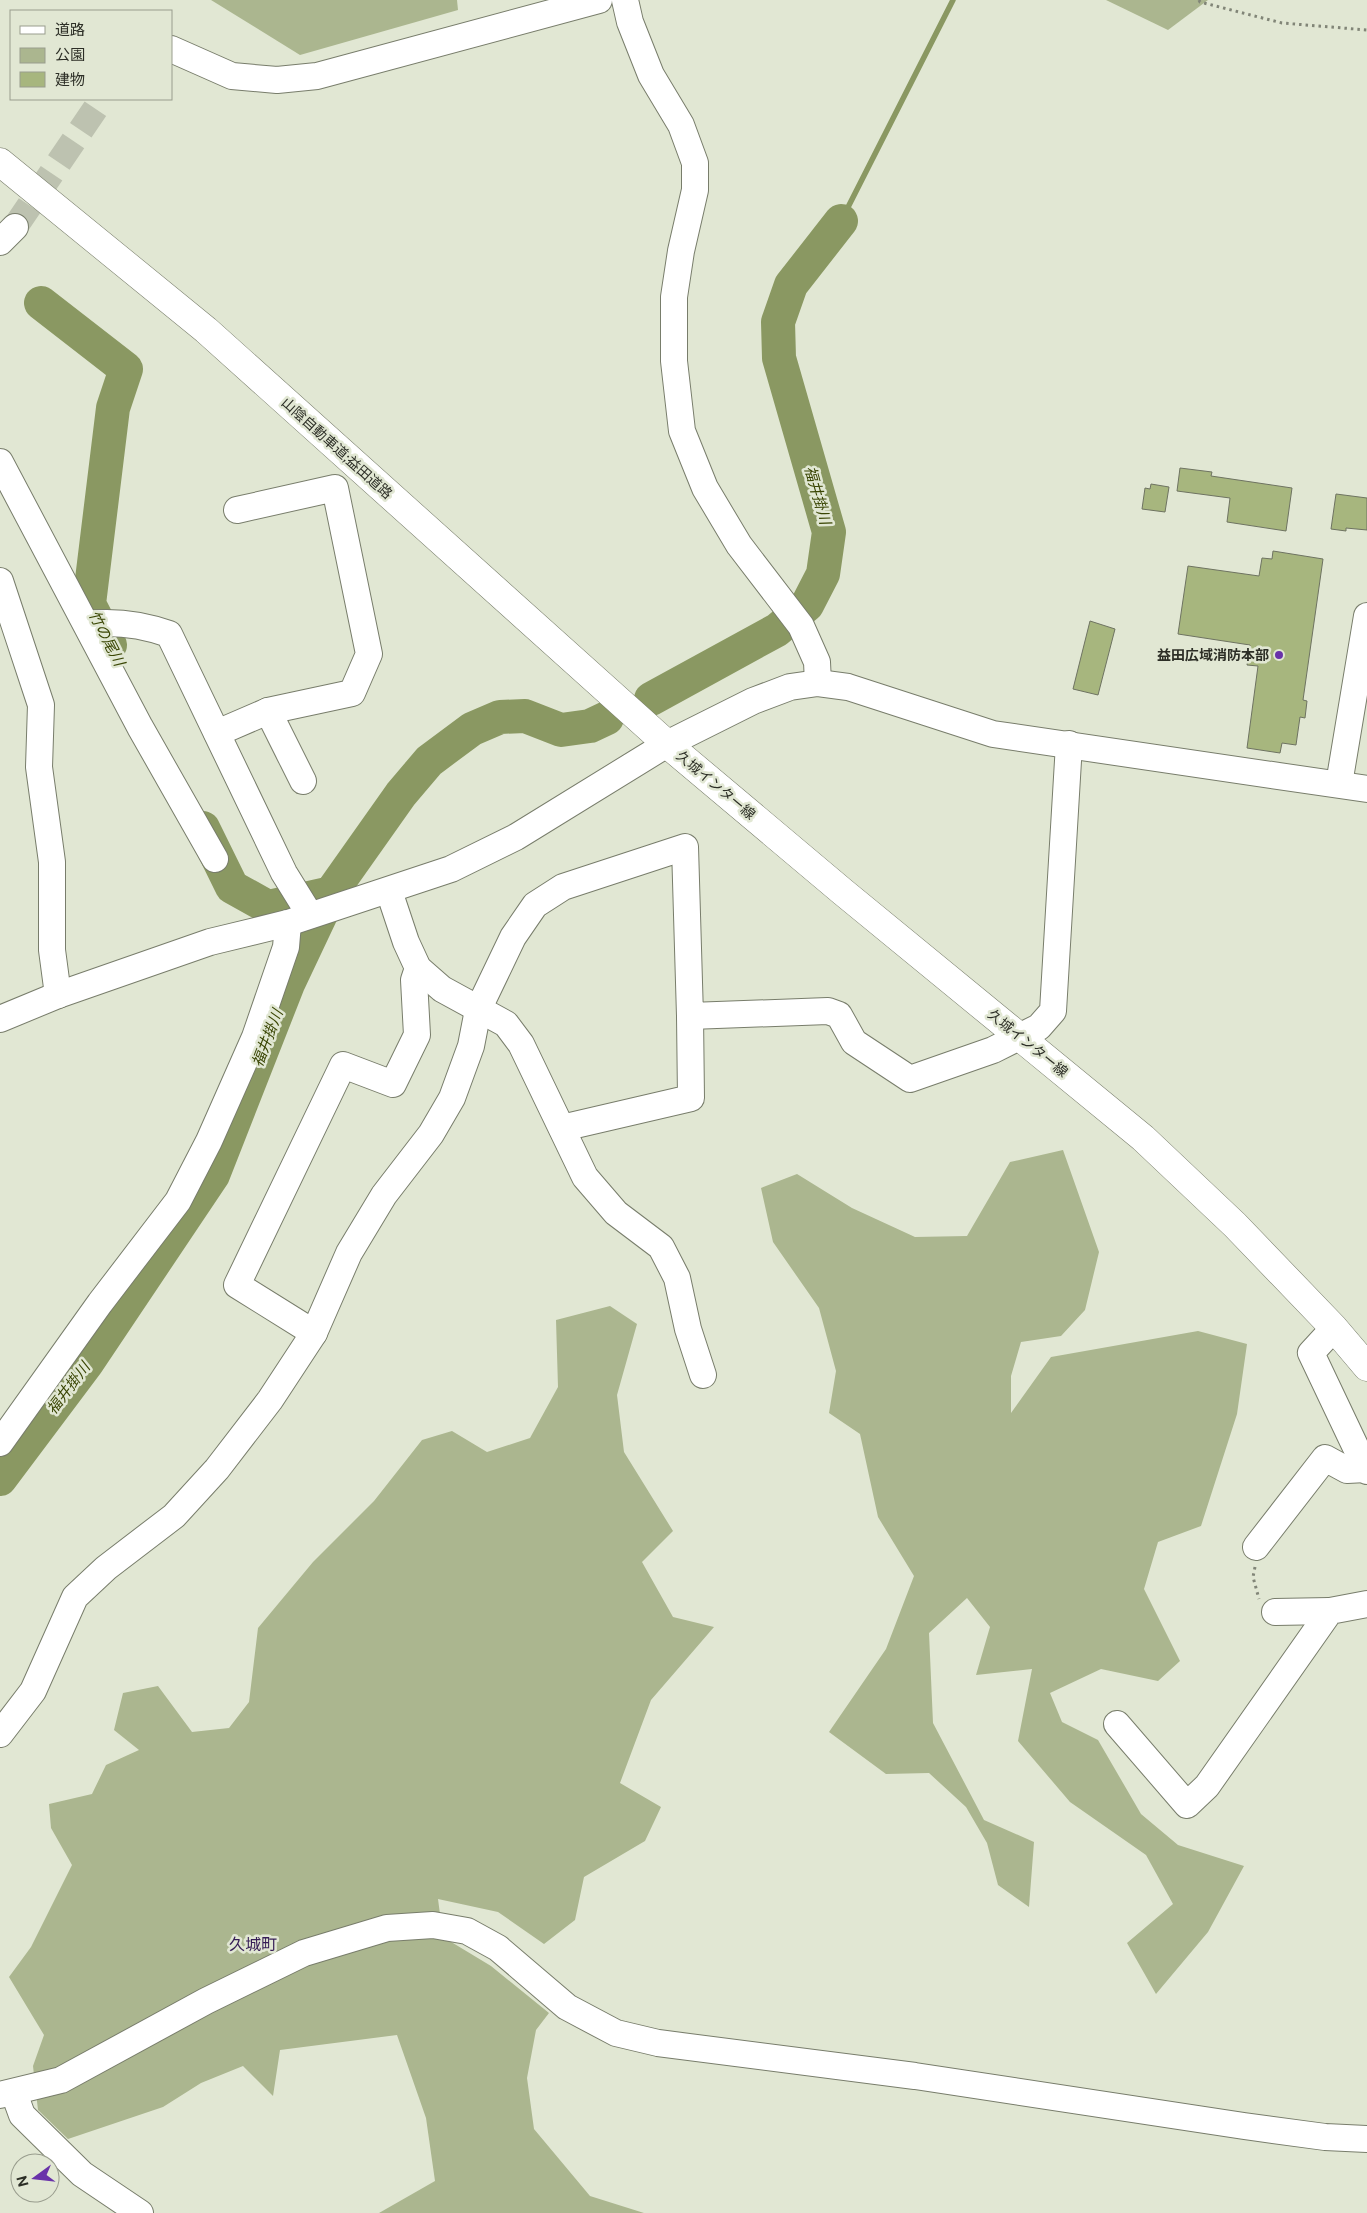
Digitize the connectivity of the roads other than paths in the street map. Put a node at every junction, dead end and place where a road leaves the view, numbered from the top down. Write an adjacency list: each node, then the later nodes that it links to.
1 (599, 0): 3 (street)
2 (625, 0): 10 (street)
3 (172, 49)
4 (0, 162): 13 (main road, 山陰自動車道;益田道路)
5 (0, 462): 9 (street)
6 (237, 510): 11 (street)
7 (0, 581): 22 (street)
8 (1367, 616): 16 (street)
9 (86, 624): 12 (street); 18 (street)
10 (818, 683): 13 (street); 14 (street)
11 (268, 711): 12 (street); 15 (street)
12 (217, 733): 20 (street)
13 (667, 744): 19 (street); 26 (main road, 久城インター線)
14 (1069, 744): 16 (street); 26 (street)
15 (303, 781)
16 (1339, 784): 17 (street)
17 (1367, 788)
18 (215, 859)
19 (389, 891): 20 (street); 21 (street)
20 (299, 919): 22 (street); 32 (street)
21 (418, 968): 23 (street); 29 (street)
22 (58, 995): 25 (street)
23 (478, 1010): 24 (street); 27 (street); 29 (street)
24 (690, 1016): 26 (street); 27 (street)
25 (0, 1019)
26 (1020, 1036): 28 (main road, 久城インター線)
27 (562, 1128): 31 (street)
28 (1334, 1328): 30 (main road, 久城インター線); 33 (street)
29 (314, 1333): 39 (street)
30 (1367, 1367)
31 (703, 1375)
32 (0, 1443)
33 (1366, 1470): 34 (street)
34 (1256, 1546)
35 (1367, 1604): 36 (street)
36 (1330, 1611): 37 (street); 38 (street)
37 (1275, 1612)
38 (1117, 1724)
39 (0, 1734)
40 (7, 2094): 41 (street); 42 (street)
41 (1367, 2139)
42 (140, 2213)

